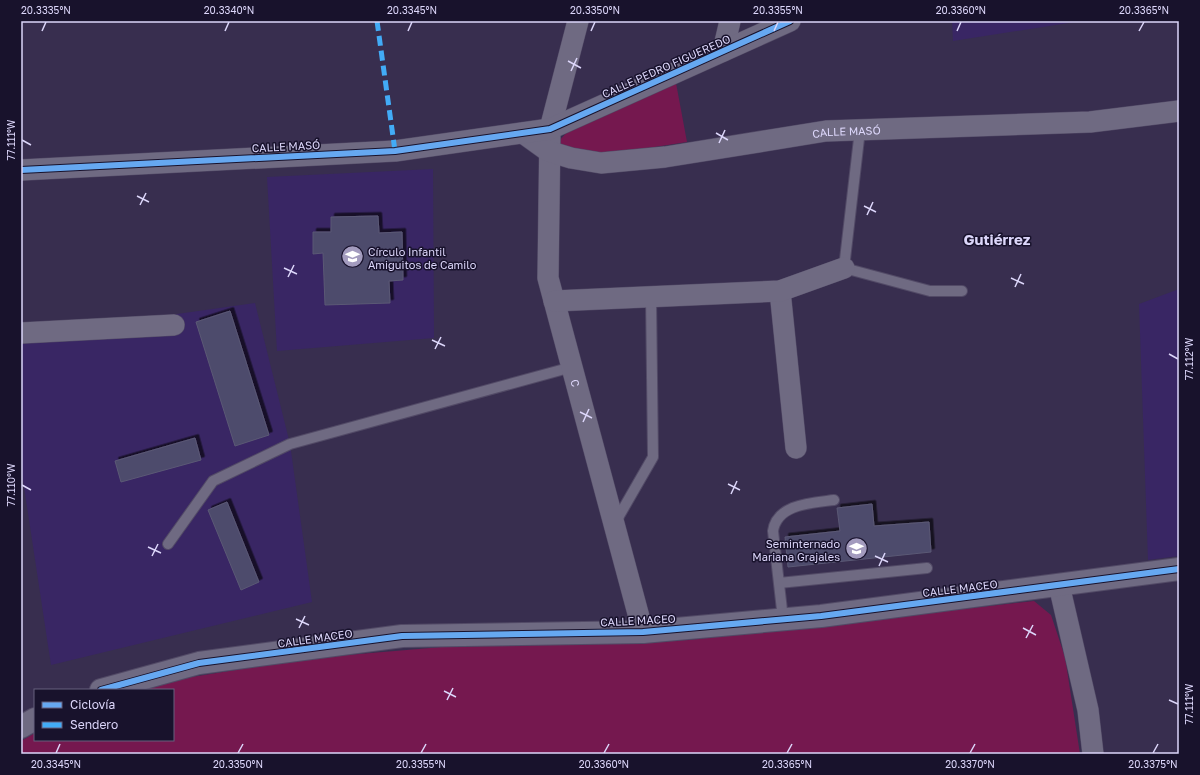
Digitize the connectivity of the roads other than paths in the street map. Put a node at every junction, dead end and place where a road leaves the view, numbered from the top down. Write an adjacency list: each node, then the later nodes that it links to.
1 (578, 21): 6 (street, C)
2 (730, 21): 4 (street)
3 (790, 21): 4 (street, CALLE PEDRO FIGUEREDO)
4 (723, 51): 6 (street, CALLE PEDRO FIGUEREDO)
5 (1179, 111): 7 (street, CALLE MASÓ)
6 (550, 130): 8 (street, CALLE MASÓ); 9 (street, C)
7 (860, 130): 9 (street, CALLE MASÓ); 11 (lane)
8 (523, 133): 9 (street, CALLE MASÓ); 10 (street, CALLE MASÓ)
9 (548, 151): 15 (street, C)
10 (21, 170)
11 (844, 268): 12 (street); 13 (lane)
12 (780, 291): 14 (street); 19 (street)
13 (962, 291)
14 (651, 297): 15 (street); 21 (lane)
15 (554, 301): 18 (street, C)
16 (174, 325): 17 (street)
17 (21, 333)
18 (572, 367): 21 (street, C); 22 (lane)
19 (796, 448)
20 (834, 500): 25 (lane)
21 (614, 525): 28 (street, C)
22 (168, 544)
23 (927, 568): 25 (lane)
24 (1179, 569): 26 (street, CALLE MACEO)
25 (779, 583): 27 (lane)
26 (1059, 585): 27 (street, CALLE MACEO); 32 (street)
27 (783, 619): 28 (street, CALLE MACEO)
28 (643, 632): 29 (street, CALLE MACEO)
29 (105, 689)
30 (34, 720): 31 (street)
31 (21, 727)
32 (1093, 754)

